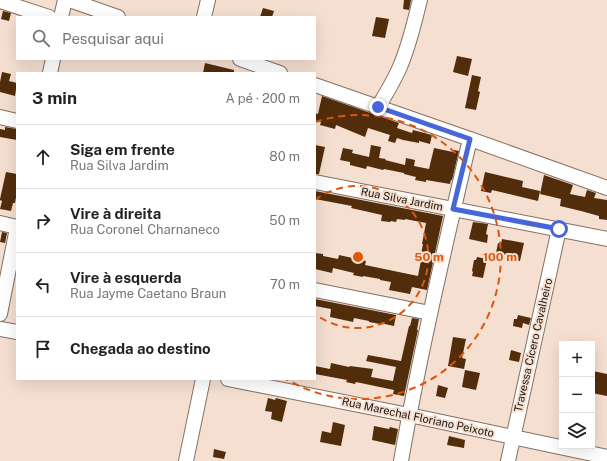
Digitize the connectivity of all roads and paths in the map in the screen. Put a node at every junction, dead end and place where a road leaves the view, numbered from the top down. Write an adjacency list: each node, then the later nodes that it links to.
1 (65, 0): 7 (street)
2 (69, 0): 8 (street)
3 (208, 0): 9 (street)
4 (420, 0): 15 (street)
5 (0, 1): 6 (street)
6 (46, 16)
7 (62, 16)
8 (115, 16)
9 (204, 16)
10 (53, 60): 12 (street)
11 (242, 60): 13 (street)
12 (50, 72)
13 (272, 72)
14 (316, 85): 15 (street)
15 (378, 107): 18 (street)
16 (0, 117): 17 (street)
17 (16, 121)
18 (470, 139): 20 (street); 21 (street)
19 (316, 182): 21 (street, Rua Silva Jardim)
20 (607, 188)
21 (453, 209): 24 (street, Rua Silva Jardim); 28 (street)
22 (0, 224): 23 (street)
23 (16, 228)
24 (559, 229): 26 (street, Rua Silva Jardim); 35 (street, Travessa Cícero Cavalheiro)
25 (16, 233): 29 (street)
26 (607, 239)
27 (316, 290): 28 (street)
28 (430, 312): 34 (street)
29 (0, 314)
30 (0, 329): 31 (street)
31 (16, 332)
32 (203, 380): 37 (street)
33 (233, 380): 34 (street, Rua Marechal Floriano Peixoto)
34 (409, 415): 35 (street, Rua Marechal Floriano Peixoto); 38 (street)
35 (513, 437): 36 (street, Rua Marechal Floriano Peixoto); 39 (street, Travessa Cícero Cavalheiro)
36 (607, 457)
37 (186, 461)
38 (401, 461)
39 (508, 461)

